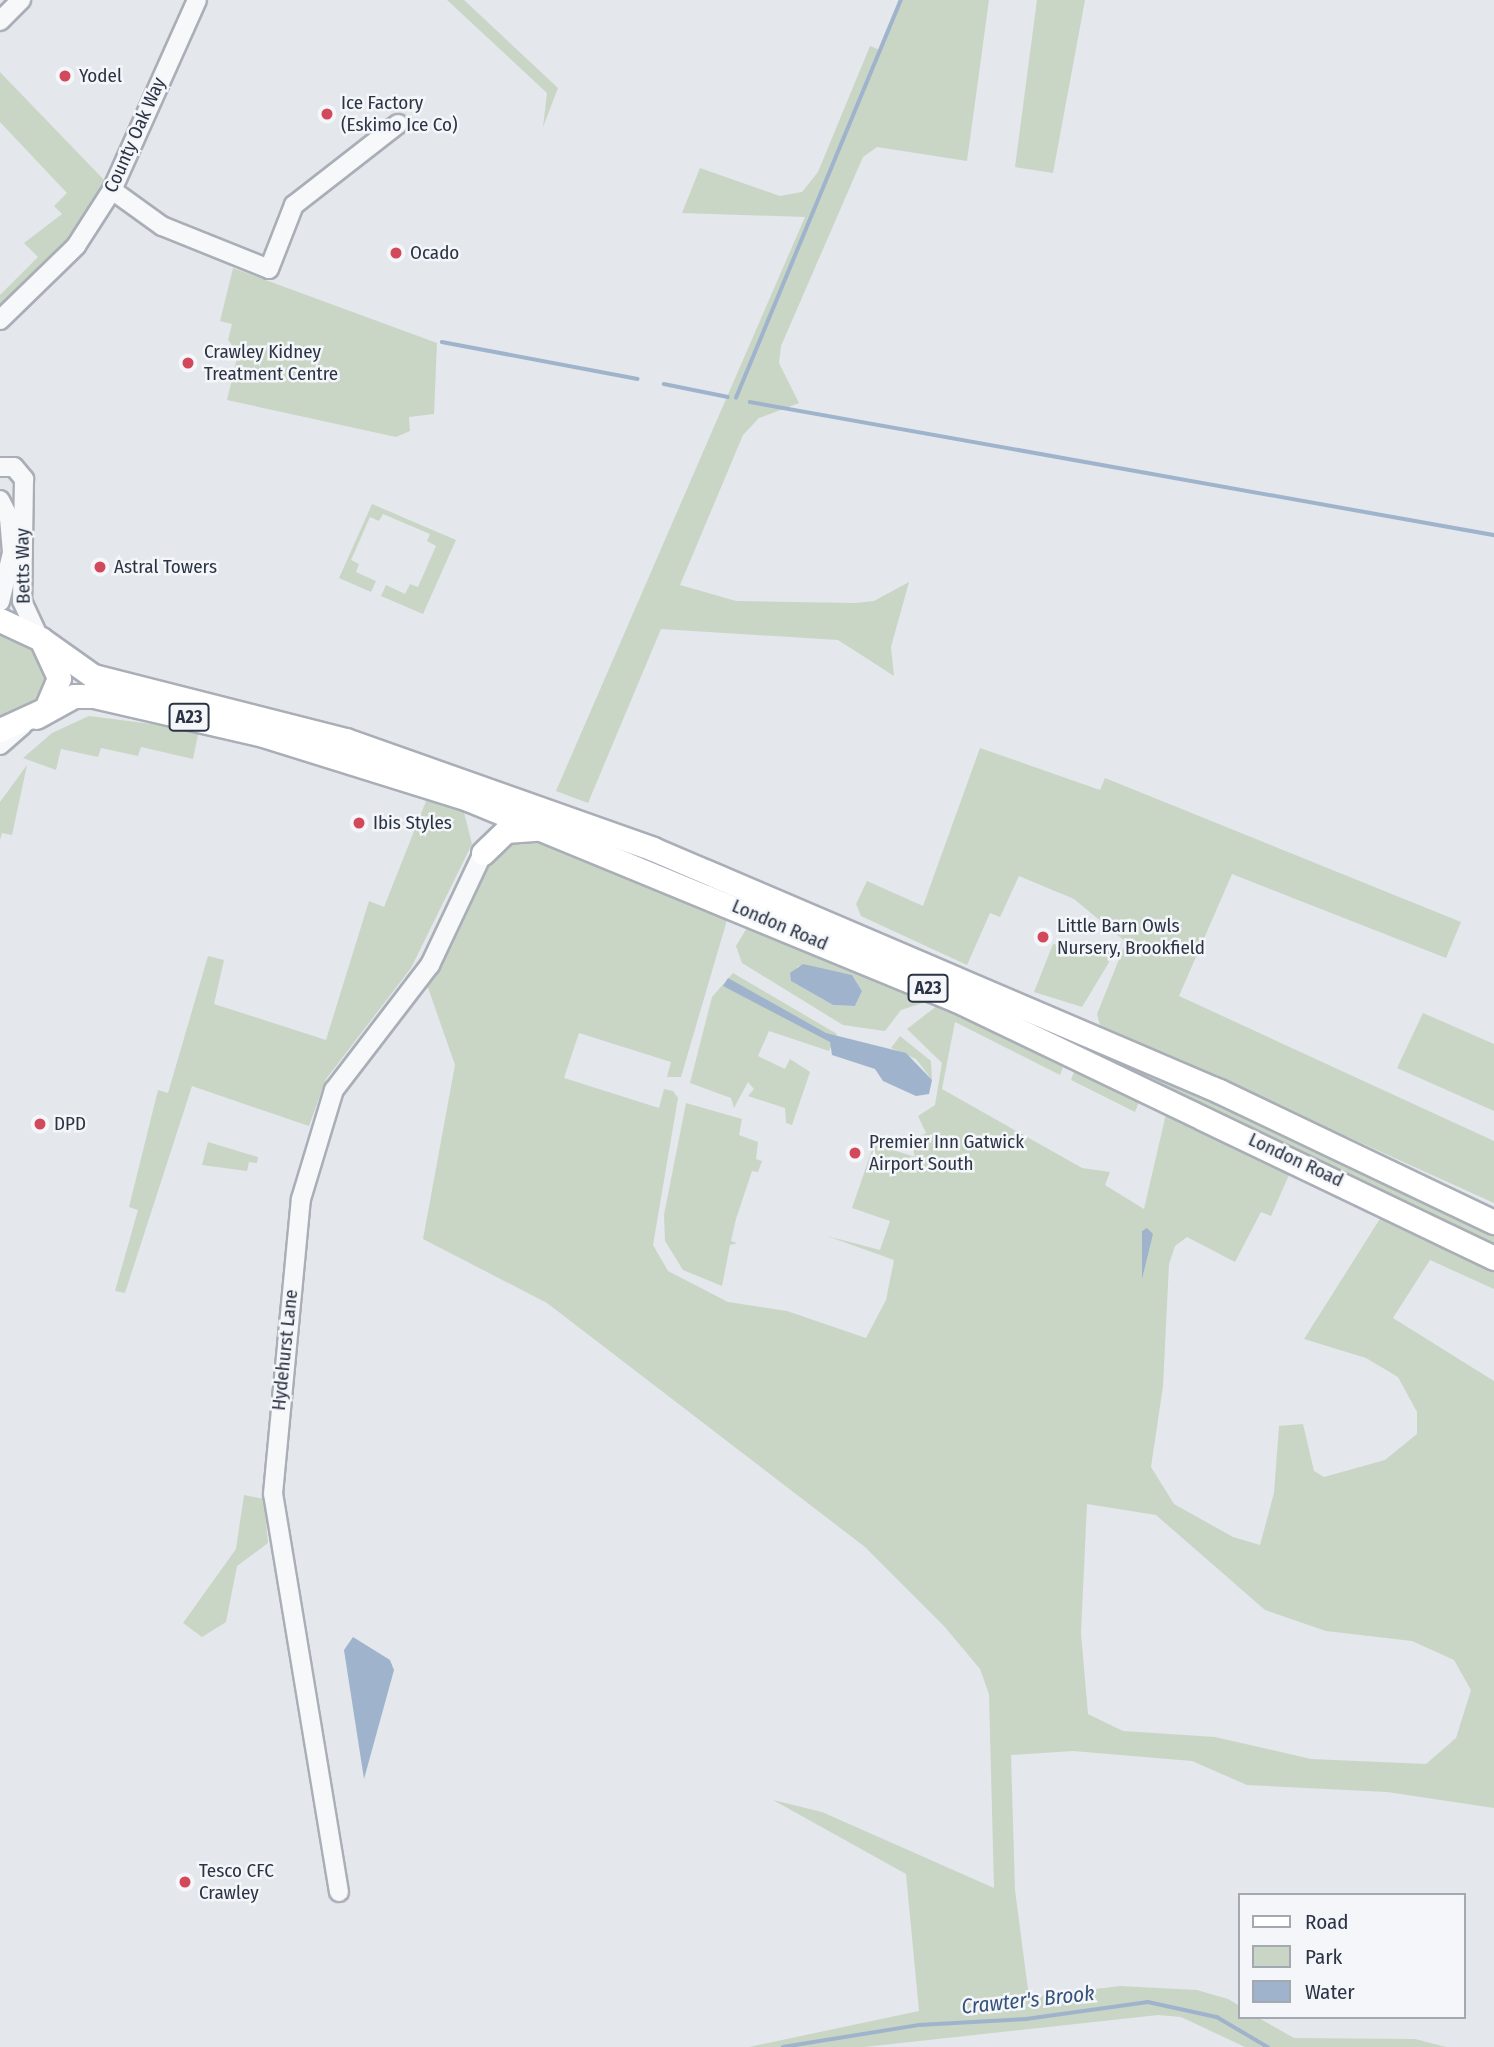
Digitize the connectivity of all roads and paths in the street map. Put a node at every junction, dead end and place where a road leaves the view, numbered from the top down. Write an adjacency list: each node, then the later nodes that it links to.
1 (21, 0): 3 (street)
2 (197, 0): 5 (street, County Oak Way)
3 (0, 21)
4 (398, 124): 6 (street)
5 (112, 190): 6 (street); 8 (street, County Oak Way)
6 (269, 269): 7 (street)
7 (286, 276)
8 (0, 320)
9 (0, 467): 10 (street)
10 (23, 489): 11 (street); 14 (street, Betts Way)
11 (0, 499): 12 (street, Betts Way)
12 (0, 602)
13 (0, 620): 14 (main road, London Road)
14 (40, 638): 15 (main road); 21 (main road, London Road / A23)
15 (32, 719): 16 (main road, London Road); 17 (street); 18 (main road, London Road / A23)
16 (0, 730)
17 (0, 745)
18 (468, 799): 19 (main road, London Road / A23); 20 (main road)
19 (577, 841): 20 (main road); 22 (main road, London Road / A23)
20 (484, 853): 23 (street, Hydehurst Lane)
21 (1494, 1223)
22 (1494, 1258)
23 (339, 1892)

